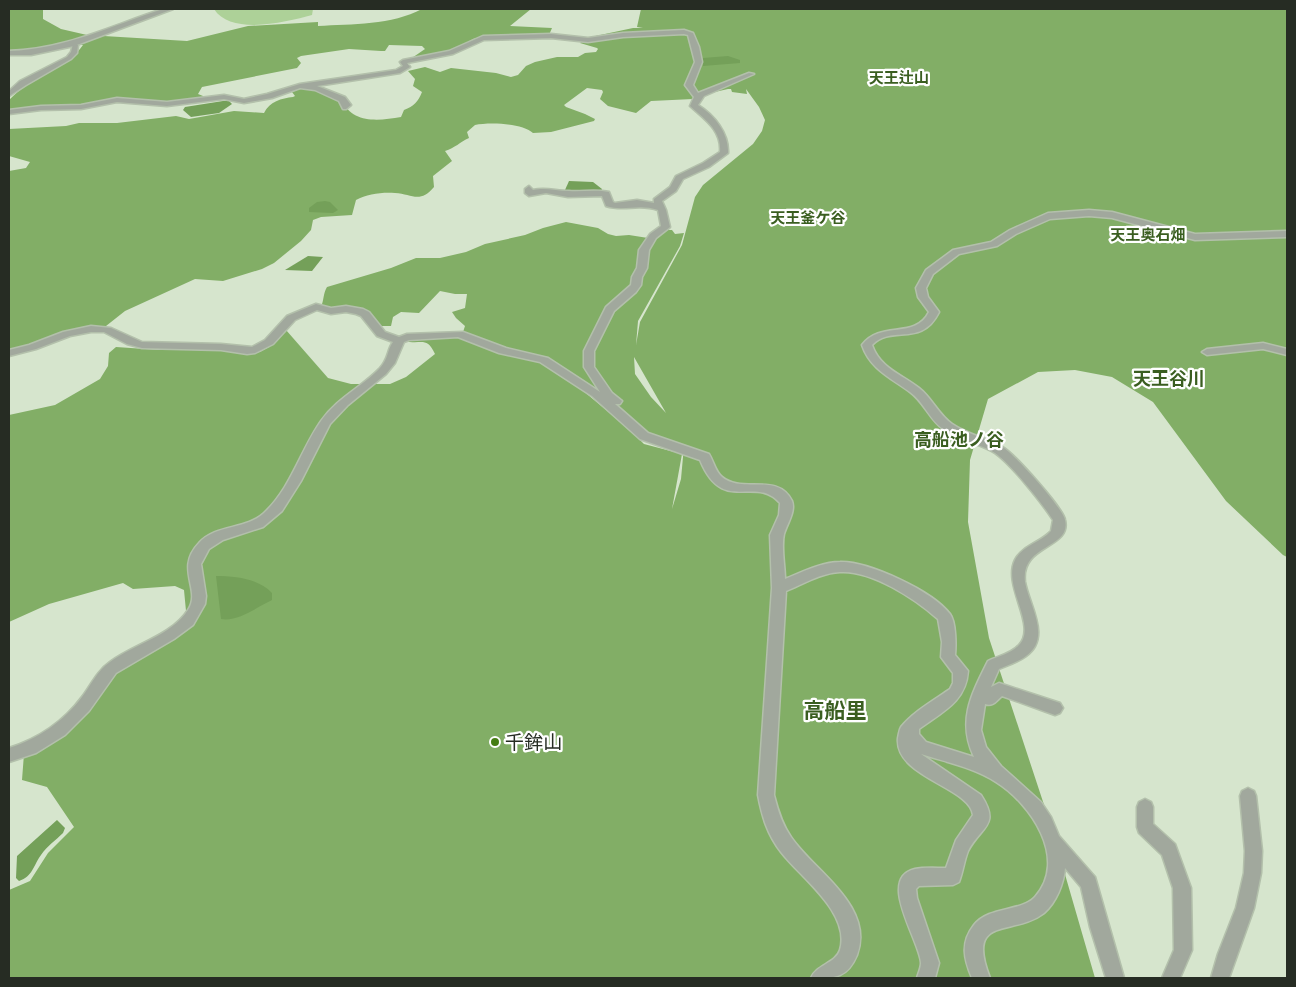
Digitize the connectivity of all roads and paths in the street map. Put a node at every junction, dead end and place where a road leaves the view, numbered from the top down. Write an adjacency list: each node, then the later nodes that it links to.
1 (169, 9): 2 (street)
2 (75, 44): 3 (street); 6 (street)
3 (9, 53)
4 (751, 74): 7 (street)
5 (308, 86): 7 (street); 8 (street); 9 (street)
6 (9, 94)
7 (698, 98): 11 (street)
8 (346, 107)
9 (9, 112)
10 (529, 189): 11 (street)
11 (661, 208): 17 (street)
12 (1287, 234): 19 (street)
13 (400, 340): 16 (street); 17 (street); 22 (street)
14 (1207, 352): 15 (street)
15 (1287, 352)
16 (9, 353)
17 (644, 436): 18 (street)
18 (779, 588): 21 (street); 27 (street)
19 (982, 695): 20 (street); 23 (street)
20 (1055, 708)
21 (911, 726): 23 (street); 28 (street)
22 (9, 755)
23 (1004, 778): 26 (street)
24 (1248, 796): 33 (street)
25 (1145, 807): 32 (street)
26 (1052, 838): 29 (street); 30 (street)
27 (820, 978)
28 (926, 978)
29 (981, 978)
30 (1115, 978): 31 (street)
31 (1123, 978)
32 (1171, 978)
33 (1220, 978)

